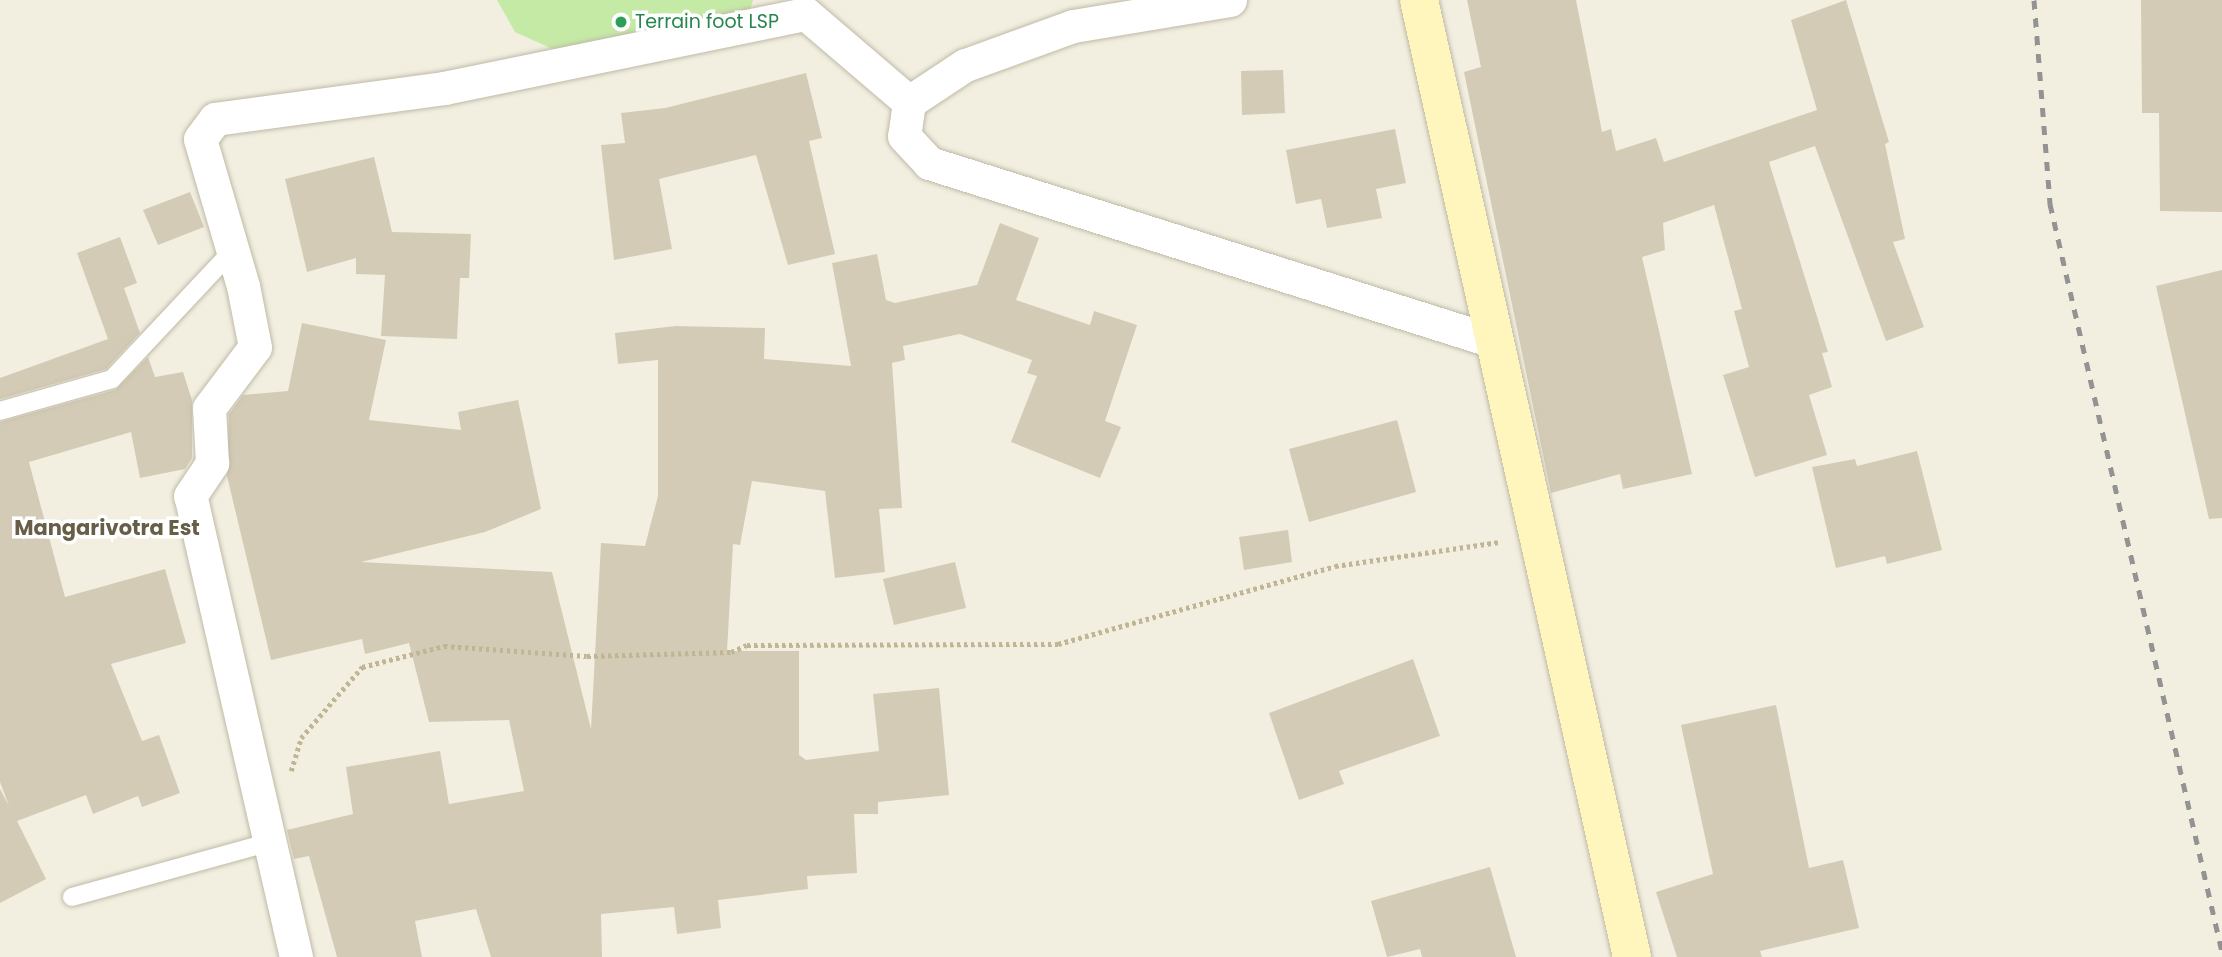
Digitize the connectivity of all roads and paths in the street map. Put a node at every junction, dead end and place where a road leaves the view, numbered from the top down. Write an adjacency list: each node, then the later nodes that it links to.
1 (1230, 0): 3 (street)
2 (1419, 0): 5 (main road)
3 (909, 102): 4 (street); 5 (street)
4 (233, 250): 6 (lane); 9 (street)
5 (1493, 341): 7 (main road)
6 (0, 411)
7 (1537, 537): 8 (path); 12 (main road)
8 (289, 777)
9 (270, 842): 10 (lane); 11 (street)
10 (72, 897)
11 (296, 957)
12 (1632, 957)

